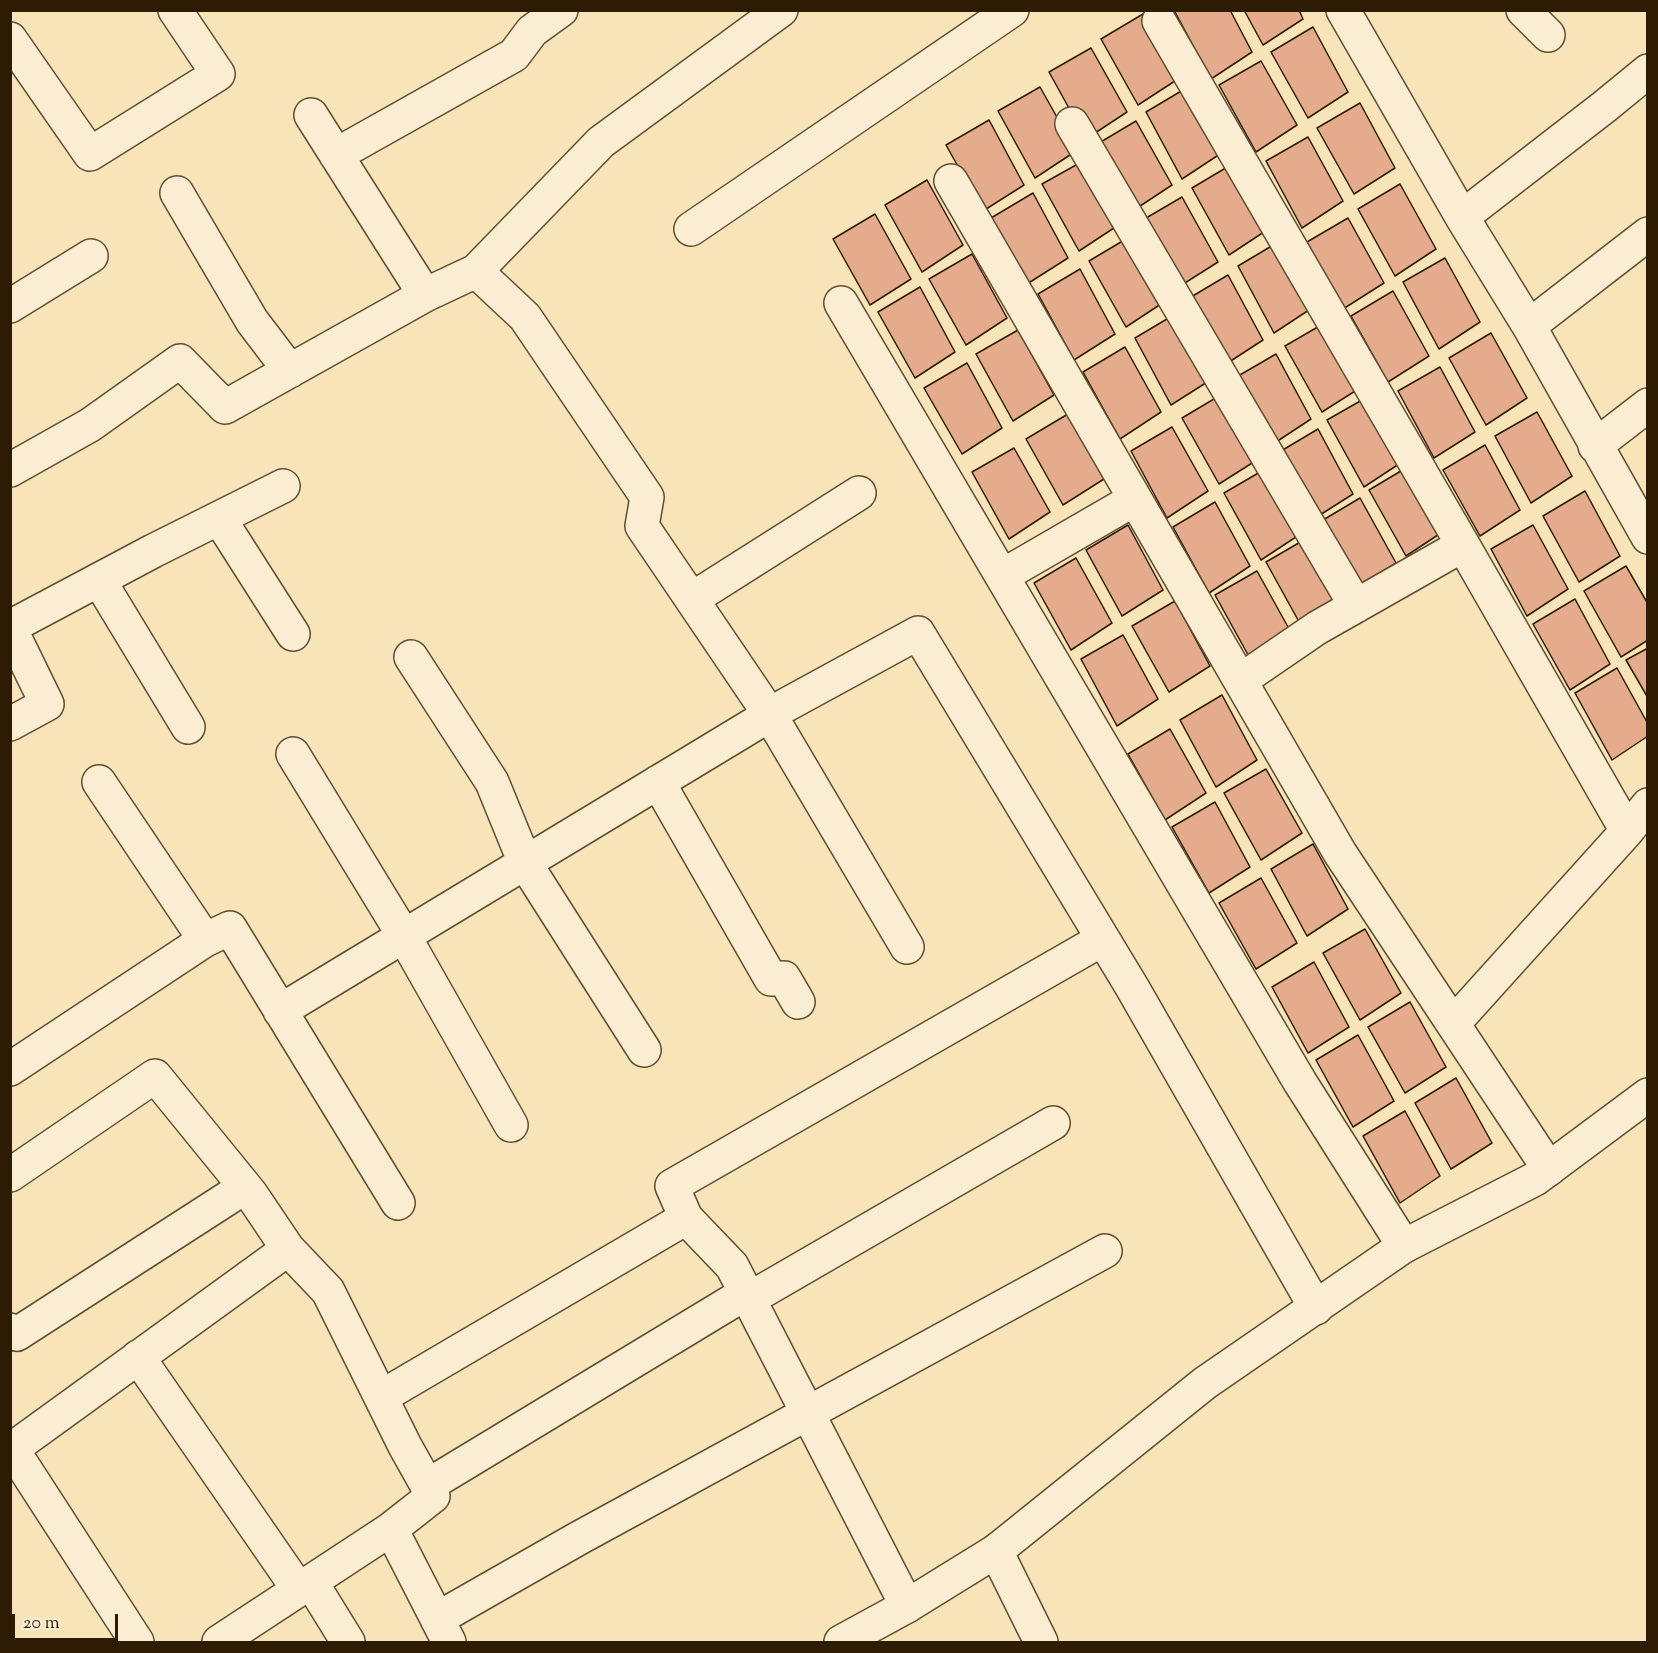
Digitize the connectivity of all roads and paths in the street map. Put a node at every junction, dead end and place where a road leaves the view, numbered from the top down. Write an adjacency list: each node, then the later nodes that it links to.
1 (175, 10): 9 (street)
2 (561, 10): 13 (street)
3 (782, 10): 20 (street)
4 (1012, 10): 17 (street)
5 (1343, 10): 16 (street)
6 (1523, 10): 8 (street)
7 (1159, 21): 34 (street)
8 (1548, 35)
9 (10, 39)
10 (1647, 71): 16 (street)
11 (311, 115): 13 (street)
12 (1072, 124): 38 (street)
13 (336, 155): 21 (street)
14 (951, 181): 31 (street)
15 (177, 193): 25 (street)
16 (1462, 217): 24 (street)
17 (691, 229)
18 (1647, 234): 24 (street)
19 (92, 256): 23 (street)
20 (476, 271): 21 (street); 37 (street)
21 (425, 295): 25 (street)
22 (841, 303): 35 (street)
23 (10, 306)
24 (1529, 326): 27 (street)
25 (290, 371): 28 (street)
26 (1647, 405): 27 (street)
27 (1595, 446): 33 (street)
28 (10, 470)
29 (283, 486): 32 (street)
30 (859, 493): 37 (street)
31 (1135, 499): 35 (street); 42 (street)
32 (219, 518): 36 (street); 40 (street)
33 (1647, 537)
34 (1463, 545): 38 (street); 50 (street)
35 (1002, 576): 69 (street)
36 (99, 580): 39 (street); 45 (street)
37 (692, 599): 43 (street)
38 (1356, 606): 42 (street)
39 (10, 628): 44 (street)
40 (293, 634)
41 (411, 657): 51 (street)
42 (1241, 680): 58 (street)
43 (770, 715): 48 (street); 53 (street); 55 (street)
44 (10, 724)
45 (188, 727)
46 (293, 754): 52 (street)
47 (99, 782): 54 (street)
48 (658, 782): 51 (street); 56 (street)
49 (1647, 805): 50 (street)
50 (1627, 831): 58 (street)
51 (525, 863): 52 (street); 59 (street)
52 (404, 936): 57 (street); 63 (street)
53 (1103, 939): 68 (street); 73 (street)
54 (205, 940): 57 (street); 60 (street)
55 (907, 947)
56 (798, 1002)
57 (280, 1011): 67 (street)
58 (1453, 1024): 64 (street)
59 (644, 1050)
60 (10, 1069)
61 (1647, 1095): 64 (street)
62 (1053, 1123): 72 (street)
63 (511, 1125)
64 (1549, 1169): 69 (street)
65 (10, 1175): 66 (street)
66 (245, 1187): 70 (street); 74 (street)
67 (398, 1203)
68 (686, 1218): 72 (street); 76 (street)
69 (1404, 1246): 73 (street)
70 (288, 1249): 75 (street); 76 (street)
71 (1105, 1251): 77 (street)
72 (747, 1296): 77 (street); 79 (street)
73 (1316, 1308): 81 (street)
74 (10, 1330)
75 (138, 1357): 78 (street); 82 (street)
76 (381, 1397): 79 (street)
77 (808, 1414): 83 (street); 84 (street)
78 (11, 1449): 85 (street)
79 (427, 1486): 80 (street)
80 (391, 1529): 82 (street); 84 (street)
81 (996, 1551): 83 (street); 89 (street)
82 (305, 1586): 86 (street); 87 (street)
83 (907, 1606): 88 (street)
84 (443, 1631)
85 (137, 1642)
86 (219, 1642)
87 (348, 1642)
88 (841, 1642)
89 (1041, 1642)

